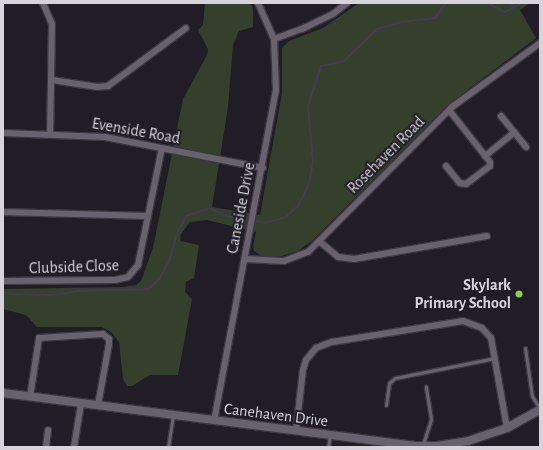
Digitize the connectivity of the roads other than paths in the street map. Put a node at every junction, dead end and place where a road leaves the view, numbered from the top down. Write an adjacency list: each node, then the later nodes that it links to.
1 (43, 3): 7 (street)
2 (258, 3): 5 (street, Caneside Drive)
3 (347, 3): 5 (street)
4 (186, 28): 7 (street)
5 (274, 39): 17 (street, Caneside Drive)
6 (540, 43): 8 (street, Rosehaven Road)
7 (52, 80): 12 (street)
8 (449, 110): 15 (street); 21 (street, Rosehaven Road)
9 (501, 116): 10 (street)
10 (515, 132): 13 (street); 15 (street)
11 (3, 133): 12 (street, Evenside Road)
12 (50, 134): 14 (street, Evenside Road)
13 (526, 147)
14 (162, 148): 17 (street, Evenside Road); 19 (street, Clubside Close)
15 (485, 156): 16 (street)
16 (446, 166)
17 (263, 168): 22 (street, Caneside Drive)
18 (3, 212): 19 (street)
19 (148, 216): 23 (street, Clubside Close)
20 (487, 236): 21 (street)
21 (319, 241): 22 (street, Rosehaven Road)
22 (245, 259): 34 (street, Caneside Drive)
23 (3, 281)
24 (525, 348): 32 (lane)
25 (496, 358): 31 (lane); 35 (street); 37 (street)
26 (426, 386): 40 (lane)
27 (3, 393): 28 (street, Canehaven Drive)
28 (30, 397): 29 (street, Canehaven Drive); 30 (street)
29 (81, 404): 30 (street, Canehaven Drive); 42 (street)
30 (98, 405): 33 (street, Canehaven Drive)
31 (386, 405)
32 (540, 410): 35 (street, Canehaven Drive)
33 (173, 417): 34 (street, Canehaven Drive); 43 (lane)
34 (214, 421): 37 (street, Canehaven Drive)
35 (507, 428): 45 (street, Canehaven Drive)
36 (48, 430): 41 (street)
37 (296, 431): 38 (street, Canehaven Drive)
38 (330, 436): 39 (street, Canehaven Drive); 44 (lane)
39 (403, 446): 40 (street, Canehaven Drive)
40 (422, 446): 45 (street, Canehaven Drive)
41 (46, 447)
42 (74, 447)
43 (168, 447)
44 (328, 447)
45 (437, 447)

